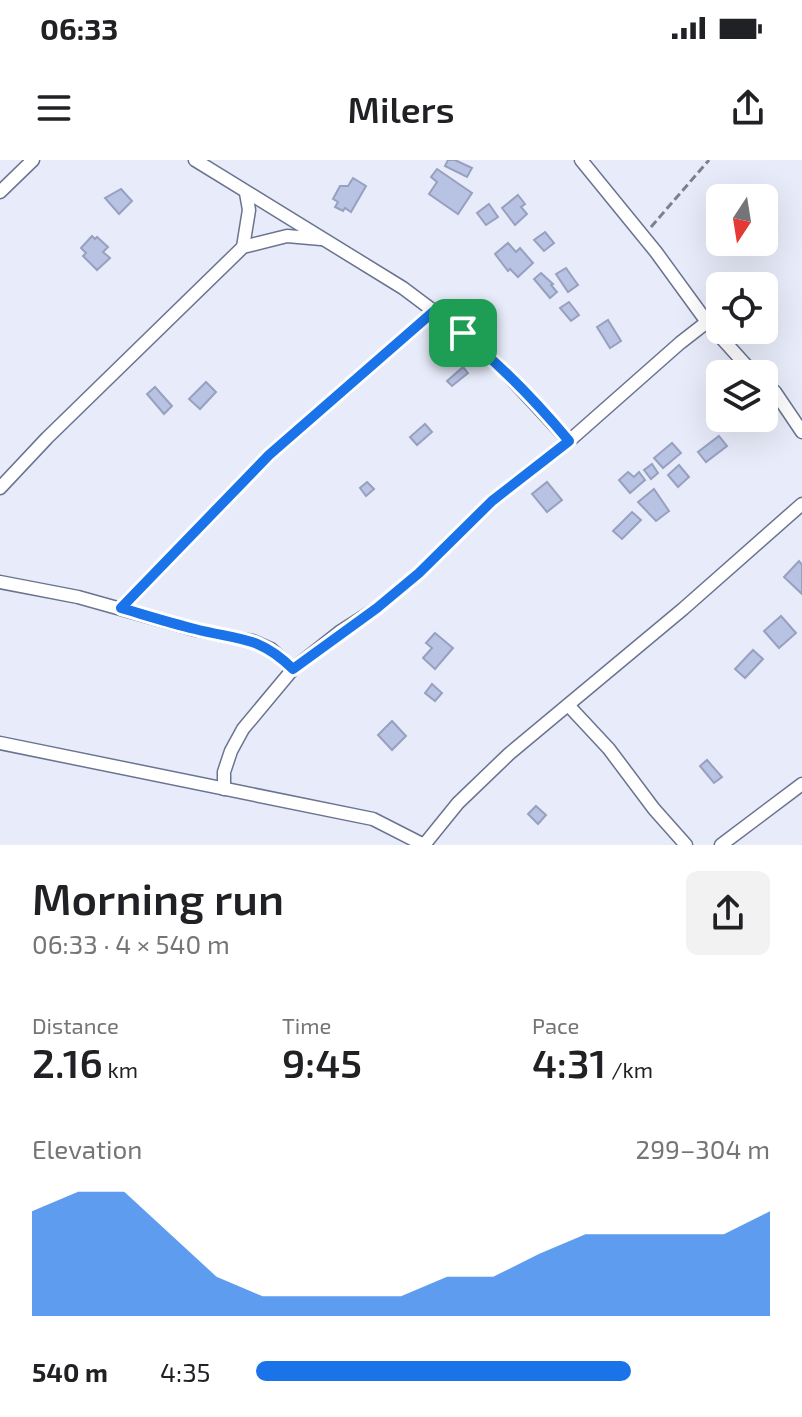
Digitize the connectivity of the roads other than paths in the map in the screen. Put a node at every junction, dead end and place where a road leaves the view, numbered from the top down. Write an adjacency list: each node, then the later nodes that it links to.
1 (33, 160): 4 (street)
2 (195, 160): 5 (street)
3 (581, 160): 9 (street)
4 (0, 192)
5 (246, 193): 6 (street); 7 (street)
6 (323, 240): 7 (street); 8 (street)
7 (243, 247): 16 (street)
8 (433, 312): 15 (street); 19 (street)
9 (706, 321)
10 (706, 323): 15 (street)
11 (727, 344): 12 (street)
12 (741, 360)
13 (778, 396): 14 (street)
14 (802, 432)
15 (569, 441): 20 (street)
16 (0, 488)
17 (802, 504): 21 (street)
18 (0, 582): 19 (street)
19 (121, 608): 20 (street)
20 (293, 669): 24 (street)
21 (568, 705): 25 (street); 26 (street)
22 (0, 743): 24 (street)
23 (802, 784): 27 (street)
24 (224, 789): 25 (street)
25 (424, 845)
26 (686, 845)
27 (721, 845)

